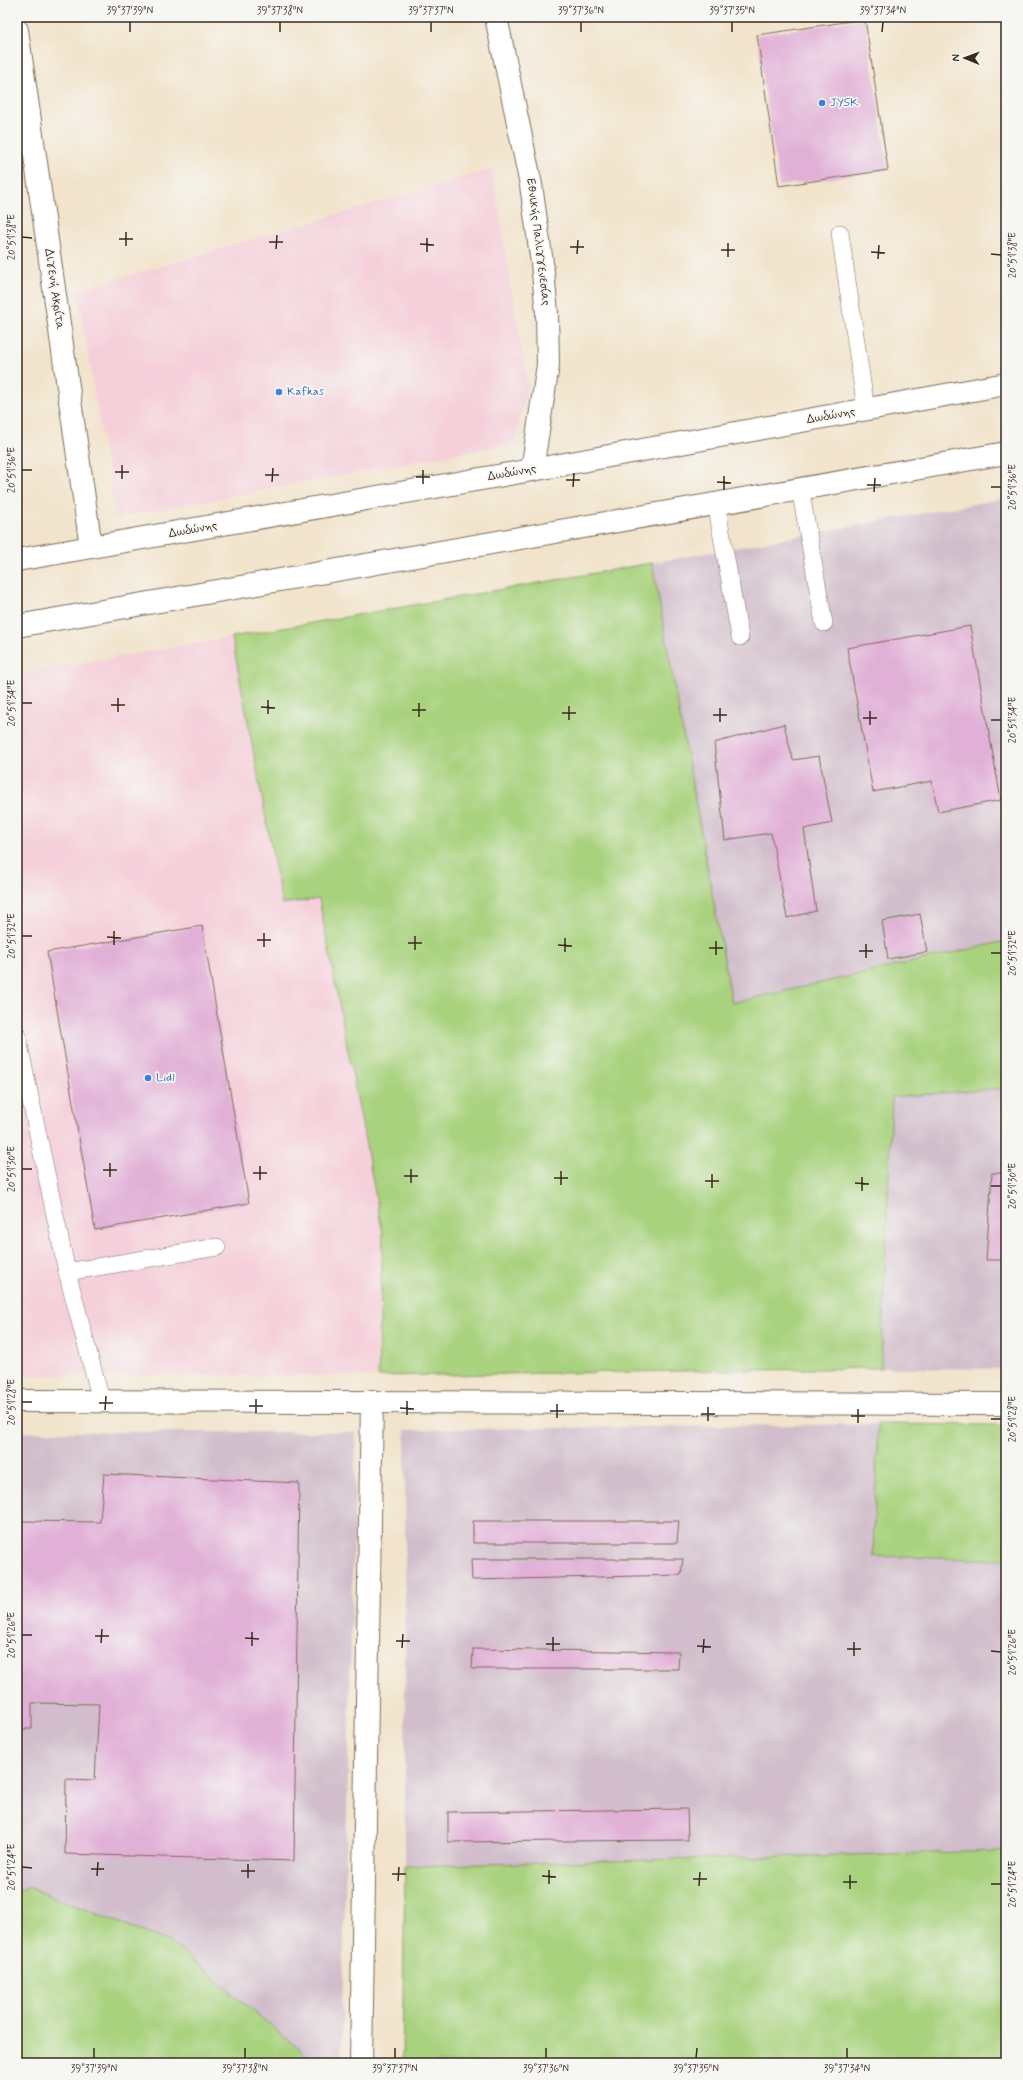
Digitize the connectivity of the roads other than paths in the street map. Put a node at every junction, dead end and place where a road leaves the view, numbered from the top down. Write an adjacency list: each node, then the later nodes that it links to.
1 (496, 17): 7 (street, Εθνικής Παλιγγενεσίας)
2 (17, 30): 10 (street, Διγενή Ακρίτα)
3 (840, 233): 5 (lane)
4 (1006, 384): 5 (street, Δωδώνης)
5 (866, 410): 7 (street, Δωδώνης)
6 (1006, 453): 8 (street)
7 (532, 470): 10 (street, Δωδώνης)
8 (800, 488): 9 (street); 12 (lane)
9 (716, 502): 13 (street); 14 (lane)
10 (91, 547): 11 (street, Δωδώνης)
11 (17, 560)
12 (824, 624)
13 (17, 626)
14 (740, 637)
15 (17, 1035): 17 (lane)
16 (217, 1247): 17 (lane)
17 (67, 1272): 18 (lane)
18 (101, 1400): 19 (street); 20 (street)
19 (17, 1401)
20 (372, 1401): 21 (street); 22 (street)
21 (1006, 1404)
22 (362, 2063)

